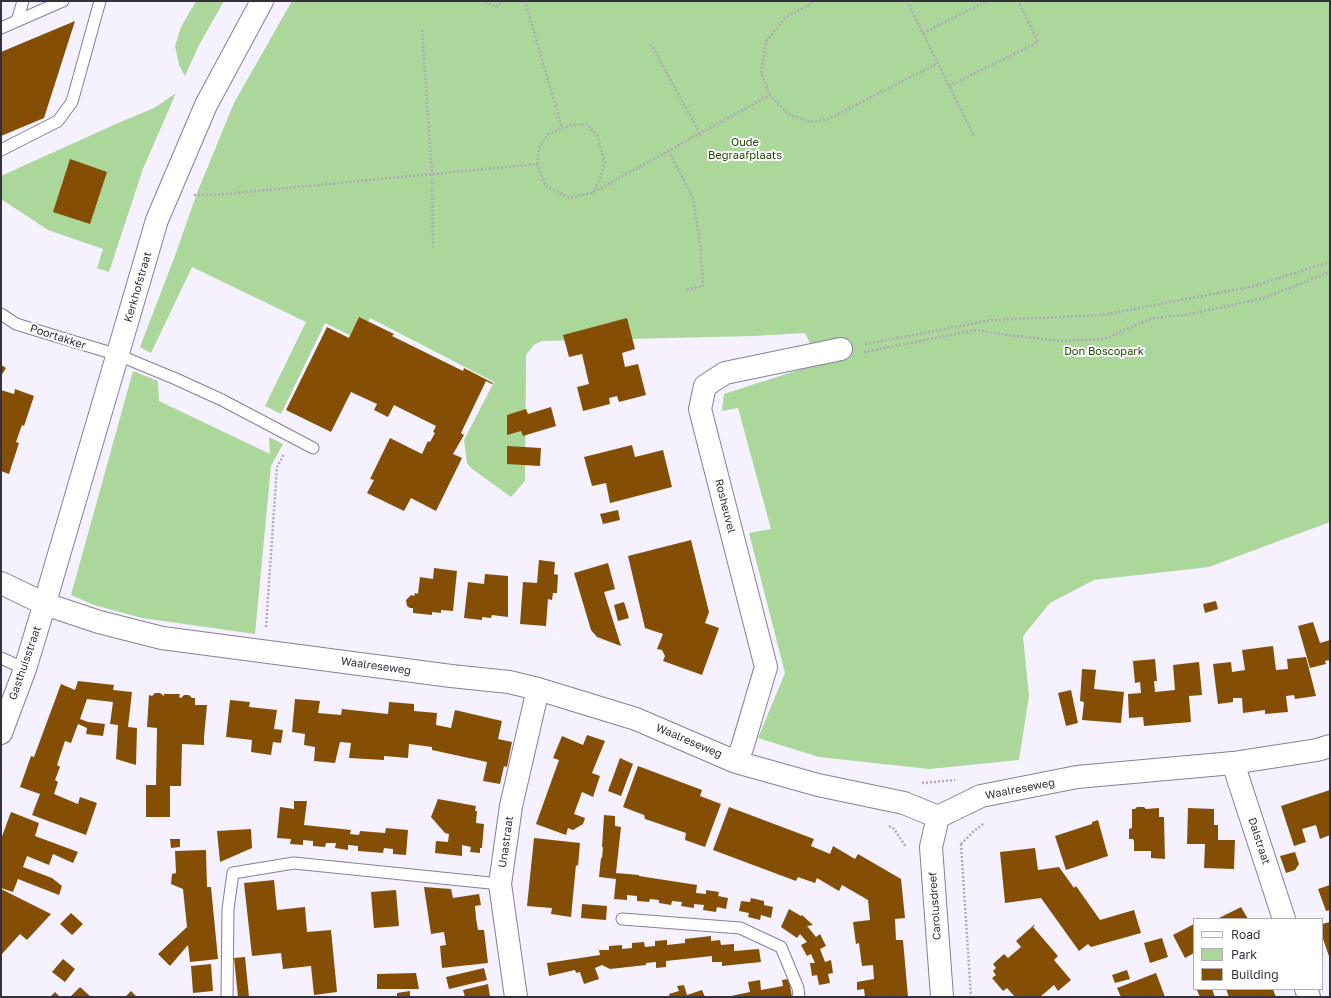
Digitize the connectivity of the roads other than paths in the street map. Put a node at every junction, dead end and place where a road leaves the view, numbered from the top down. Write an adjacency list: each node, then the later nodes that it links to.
1 (23, 1): 5 (lane)
2 (63, 1): 5 (lane)
3 (100, 1): 7 (lane)
4 (260, 2): 10 (street, Kerkhofstraat)
5 (17, 21): 6 (lane)
6 (1, 28)
7 (1, 150)
8 (1, 314): 10 (lane, Poortakker)
9 (841, 349): 19 (street, Rosheuvel)
10 (118, 356): 11 (lane, Poortakker); 13 (street, Kerkhofstraat)
11 (313, 448)
12 (1, 583): 13 (street, Waalreseweg)
13 (45, 602): 15 (street, Gasthuisstraat); 16 (street, Waalreseweg)
14 (1, 658): 15 (lane)
15 (25, 669): 17 (street, Gasthuisstraat)
16 (538, 689): 19 (street, Waalreseweg); 22 (street, Unastraat)
17 (1, 733)
18 (1330, 746): 20 (street, Waalreseweg)
19 (736, 762): 21 (street, Waalreseweg)
20 (1233, 763): 21 (street, Waalreseweg); 23 (street, Dalstraat)
21 (938, 817): 28 (street, Carolusdreef)
22 (500, 884): 25 (lane); 26 (street, Unastraat)
23 (1284, 918)
24 (622, 919): 27 (lane)
25 (227, 997)
26 (516, 997)
27 (799, 997)
28 (942, 997)

